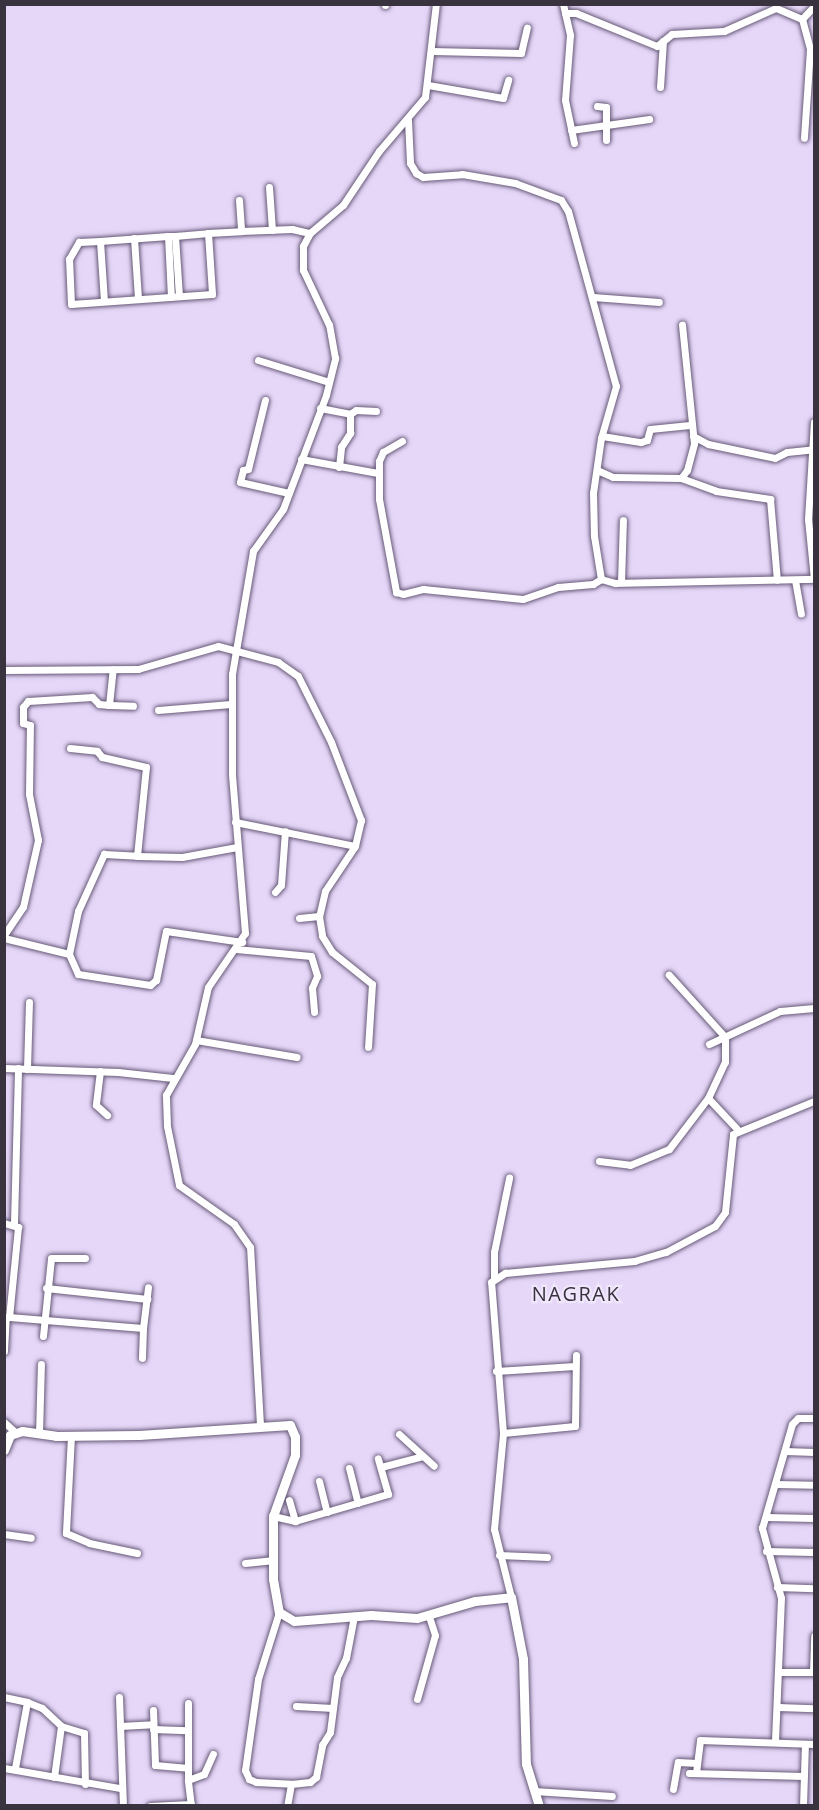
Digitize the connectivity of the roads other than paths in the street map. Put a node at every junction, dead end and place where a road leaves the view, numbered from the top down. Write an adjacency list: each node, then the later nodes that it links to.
1 (436, 4): 8 (street)
2 (563, 4): 4 (street)
3 (814, 6): 5 (street)
4 (565, 13): 7 (street); 19 (street)
5 (802, 19): 7 (street); 9 (street)
6 (527, 28): 8 (street)
7 (663, 41): 13 (street)
8 (432, 51): 12 (street)
9 (812, 56): 10 (street)
10 (811, 74): 14 (street)
11 (508, 80): 12 (street)
12 (428, 85): 17 (street)
13 (660, 87)
14 (811, 87): 20 (street)
15 (597, 106): 18 (street)
16 (649, 119): 18 (street)
17 (408, 120): 28 (street); 33 (street)
18 (605, 125): 19 (street); 21 (street)
19 (571, 130): 22 (street)
20 (804, 138)
21 (606, 140)
22 (574, 143)
23 (269, 187): 25 (street)
24 (239, 200): 26 (street)
25 (272, 230): 26 (street); 28 (street)
26 (241, 231): 27 (street)
27 (208, 233): 29 (street); 32 (street)
28 (310, 233): 39 (street)
29 (171, 236): 30 (street); 32 (street)
30 (134, 238): 31 (street); 34 (street)
31 (100, 241): 35 (street); 35 (street)
32 (175, 297): 34 (street)
33 (593, 297): 36 (street); 46 (street)
34 (138, 299): 35 (street)
35 (104, 302)
36 (659, 302)
37 (682, 326): 45 (street)
38 (258, 360): 39 (street)
39 (329, 382): 41 (street)
40 (265, 400): 55 (street)
41 (320, 408): 43 (street); 50 (street)
42 (376, 411): 43 (street)
43 (350, 414): 51 (street)
44 (814, 422): 49 (street)
45 (690, 425): 46 (street); 47 (street)
46 (602, 436): 52 (street)
47 (693, 436): 49 (street); 54 (street)
48 (402, 441): 53 (street)
49 (814, 449): 58 (street)
50 (301, 459): 51 (street); 55 (street)
51 (339, 467): 53 (street)
52 (597, 470): 54 (street); 57 (street)
53 (378, 473): 57 (street)
54 (681, 478): 59 (street)
55 (289, 493): 63 (street)
56 (623, 520): 61 (street)
57 (601, 579): 61 (street)
58 (814, 579): 60 (street)
59 (777, 580): 60 (street); 61 (street)
60 (795, 580): 62 (street)
61 (621, 582)
62 (801, 613)
63 (238, 652): 64 (street); 66 (street); 73 (street)
64 (113, 669): 65 (street); 67 (street)
65 (4, 670)
66 (231, 704): 69 (street); 71 (street)
67 (109, 705): 68 (street); 79 (street)
68 (133, 706)
69 (159, 710)
70 (70, 748): 75 (street)
71 (235, 822): 72 (street); 74 (street)
72 (285, 831): 73 (street); 76 (street)
73 (355, 846): 77 (street)
74 (237, 847): 75 (street); 80 (street)
75 (137, 856): 82 (street)
76 (275, 892)
77 (319, 916): 78 (street); 90 (street)
78 (299, 918)
79 (4, 937): 82 (street)
80 (242, 942): 81 (street); 82 (street)
81 (236, 949): 86 (street); 88 (street)
82 (69, 954)
83 (669, 975): 87 (street)
84 (29, 1002): 94 (street)
85 (814, 1008): 87 (street)
86 (314, 1012)
87 (725, 1036): 89 (street); 97 (street)
88 (196, 1040): 91 (street); 96 (street)
89 (709, 1044)
90 (368, 1047)
91 (297, 1057)
92 (4, 1068): 93 (street)
93 (18, 1068): 94 (street); 104 (street)
94 (27, 1069): 95 (street)
95 (100, 1071): 96 (street); 99 (street)
96 (173, 1078): 122 (street)
97 (708, 1098): 100 (street); 101 (street)
98 (814, 1101): 100 (street)
99 (106, 1114)
100 (737, 1129): 106 (street)
101 (599, 1161)
102 (509, 1178): 106 (street)
103 (4, 1223): 104 (street)
104 (14, 1223): 110 (street)
105 (85, 1258): 108 (street)
106 (494, 1278): 119 (street)
107 (148, 1287): 109 (street)
108 (46, 1288): 109 (street); 111 (street)
109 (147, 1299): 112 (street)
110 (7, 1317): 111 (street); 114 (street)
111 (44, 1319): 112 (street); 113 (street)
112 (143, 1328): 116 (street)
113 (43, 1336)
114 (4, 1351)
115 (576, 1355): 118 (street)
116 (142, 1358)
117 (41, 1364): 125 (street)
118 (575, 1366): 119 (street); 124 (street)
119 (496, 1371): 124 (street)
120 (814, 1418): 129 (street)
121 (4, 1422): 123 (street)
122 (260, 1425): 127 (street); 142 (street)
123 (15, 1431): 125 (street); 128 (street)
124 (503, 1433): 151 (street)
125 (39, 1434): 127 (street)
126 (399, 1434): 131 (street)
127 (70, 1436): 150 (street)
128 (4, 1450)
129 (785, 1451): 130 (street); 137 (street)
130 (814, 1452)
131 (423, 1456): 133 (street); 134 (street)
132 (378, 1458): 134 (street)
133 (435, 1466)
134 (381, 1467): 140 (street)
135 (349, 1468): 140 (street)
136 (319, 1480): 141 (street)
137 (776, 1484): 138 (street); 143 (street)
138 (814, 1485)
139 (289, 1500): 145 (street)
140 (358, 1503): 141 (street)
141 (327, 1512): 145 (street)
142 (273, 1516): 145 (street); 153 (street)
143 (766, 1517): 144 (street); 148 (street)
144 (814, 1518)
145 (295, 1521)
146 (4, 1534): 147 (street)
147 (31, 1538)
148 (766, 1551): 149 (street); 155 (street)
149 (814, 1552)
150 (137, 1553)
151 (499, 1555): 152 (street); 157 (street)
152 (547, 1557)
153 (272, 1560): 154 (street); 158 (street)
154 (245, 1563)
155 (777, 1587): 156 (street); 162 (street)
156 (814, 1587)
157 (511, 1597): 160 (street); 193 (street)
158 (279, 1612): 159 (street); 190 (street)
159 (354, 1616): 160 (street); 171 (street)
160 (429, 1616): 166 (street)
161 (814, 1636): 163 (street)
162 (779, 1672): 163 (street); 170 (street)
163 (814, 1672)
164 (4, 1697): 167 (street)
165 (119, 1697): 175 (street)
166 (417, 1699)
167 (27, 1702): 174 (street); 184 (street)
168 (188, 1703): 177 (street)
169 (296, 1706): 171 (street)
170 (778, 1707): 172 (street); 178 (street)
171 (333, 1708): 190 (street)
172 (814, 1708)
173 (153, 1710): 176 (street)
174 (61, 1726): 187 (street); 189 (street)
175 (120, 1726): 176 (street); 191 (street)
176 (153, 1727): 177 (street); 185 (street)
177 (187, 1730): 185 (street)
178 (775, 1741): 179 (street); 182 (street)
179 (805, 1744): 180 (street); 186 (street)
180 (814, 1744)
181 (213, 1754): 188 (street)
182 (697, 1763): 186 (street); 192 (street)
183 (4, 1768): 184 (street)
184 (15, 1768): 187 (street)
185 (188, 1768): 188 (street)
186 (804, 1776): 200 (street)
187 (54, 1777): 189 (street)
188 (188, 1780): 195 (street)
189 (86, 1784): 191 (street)
190 (291, 1784): 198 (street)
191 (120, 1788): 196 (street)
192 (673, 1789)
193 (534, 1791): 194 (street); 199 (street)
194 (612, 1796)
195 (191, 1805): 197 (street)
196 (123, 1806)
197 (150, 1806)
198 (287, 1806)
199 (539, 1806)
200 (803, 1806)

